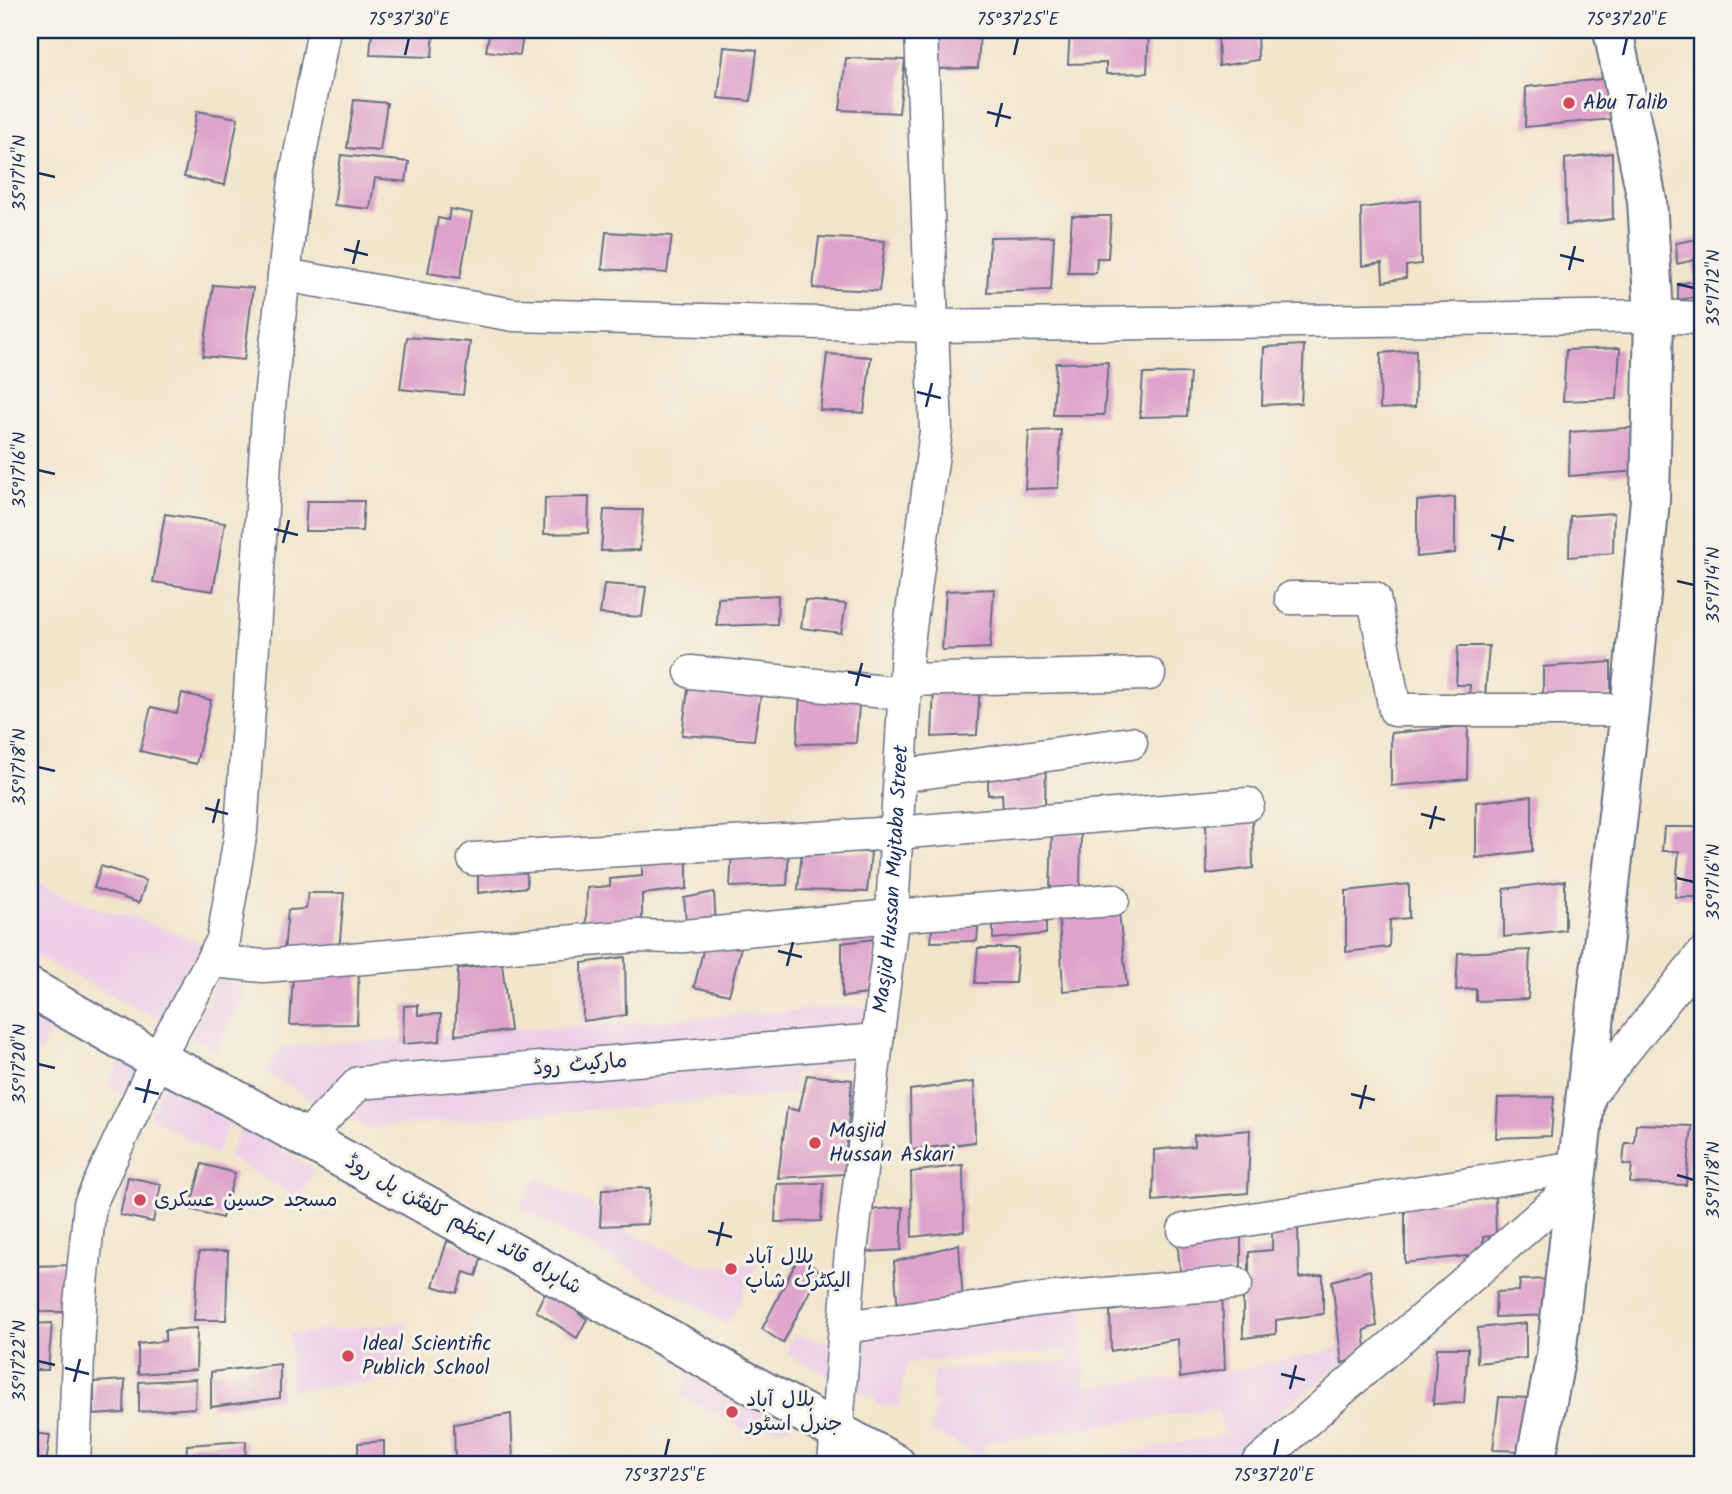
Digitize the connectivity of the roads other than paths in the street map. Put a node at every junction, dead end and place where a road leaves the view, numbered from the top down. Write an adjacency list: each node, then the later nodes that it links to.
1 (324, 30): 4 (street)
2 (921, 30): 7 (street, Masjid Hussan Mujtaba Street)
3 (1613, 30): 5 (main road)
4 (284, 275): 7 (street); 21 (street)
5 (1654, 316): 6 (street); 7 (street); 12 (main road)
6 (1702, 318)
7 (932, 326): 11 (street, Masjid Hussan Mujtaba Street)
8 (1291, 598): 12 (street)
9 (691, 671): 11 (street)
10 (1149, 674): 11 (street)
11 (904, 687): 14 (street, Masjid Hussan Mujtaba Street)
12 (1630, 710): 25 (main road)
13 (1131, 743): 14 (street)
14 (900, 776): 16 (street, Masjid Hussan Mujtaba Street)
15 (1248, 804): 16 (street)
16 (896, 833): 17 (street); 19 (street, Masjid Hussan Mujtaba Street)
17 (474, 859)
18 (1113, 900): 19 (street)
19 (891, 916): 21 (street); 23 (street, Masjid Hussan Mujtaba Street)
20 (1702, 954): 25 (street)
21 (213, 961): 24 (street)
22 (30, 988): 24 (main road, شاہراہ قائد اعظم کلفٹن پل روڈ)
23 (877, 1040): 26 (street, مارکیٹ روڈ); 30 (street, Masjid Hussan Mujtaba Street)
24 (157, 1060): 26 (main road, شاہراہ قائد اعظم کلفٹن پل روڈ); 32 (street)
25 (1584, 1102): 27 (main road)
26 (305, 1138): 31 (main road, شاہراہ قائد اعظم کلفٹن پل روڈ)
27 (1575, 1177): 28 (street); 34 (street); 35 (main road)
28 (1184, 1230)
29 (1236, 1283): 30 (street)
30 (845, 1327): 31 (street, Masjid Hussan Mujtaba Street)
31 (835, 1448): 33 (main road, شاہراہ قائد اعظم کلفٹن پل روڈ)
32 (74, 1464)
33 (896, 1464)
34 (1257, 1464)
35 (1535, 1464)

